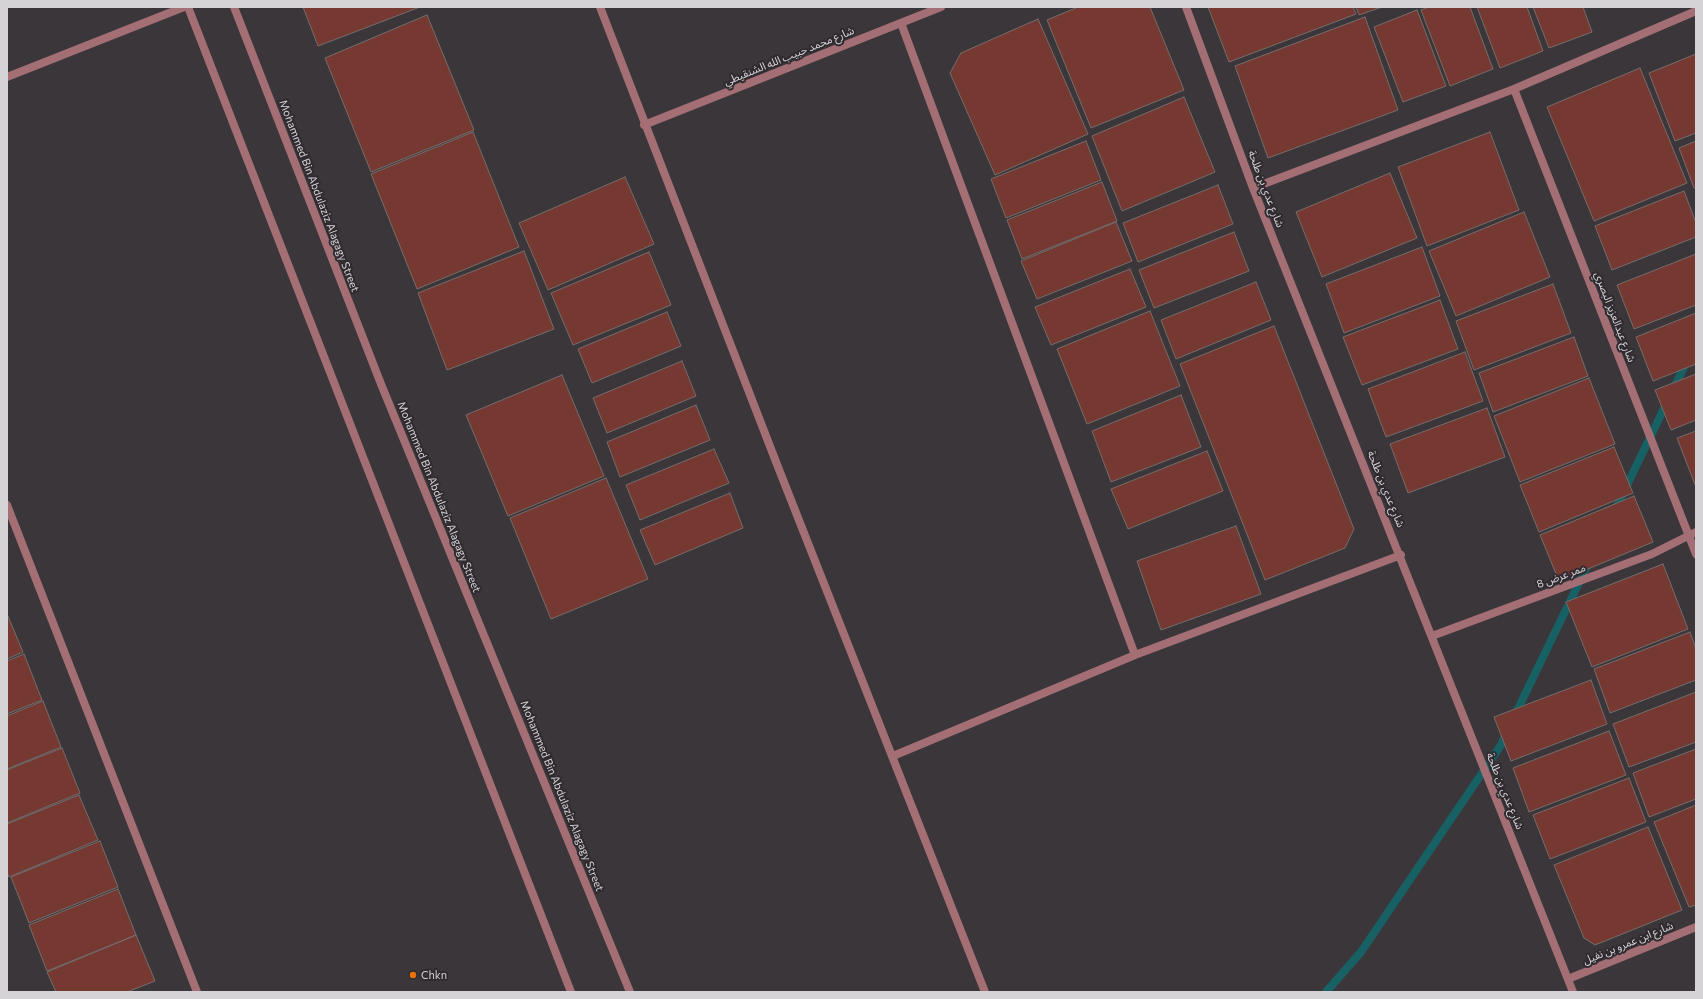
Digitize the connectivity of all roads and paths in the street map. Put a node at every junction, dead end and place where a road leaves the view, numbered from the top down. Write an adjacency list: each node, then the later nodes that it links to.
1 (184, 7): 9 (street)
2 (188, 7): 23 (street)
3 (234, 7): 24 (street, Mohammed Bin Abdulaziz Alagagy Street)
4 (600, 7): 11 (street)
5 (941, 7): 8 (street, شارع محمد حبيب الله الشنقيطي)
6 (1186, 7): 12 (street, شارع عدي بن طلحة)
7 (1696, 11): 10 (street)
8 (901, 24): 11 (street, شارع محمد حبيب الله الشنقيطي); 18 (street)
9 (7, 77)
10 (1514, 89): 12 (street); 14 (street, شارع عبدالعزيز البصري)
11 (644, 125): 19 (street)
12 (1253, 188): 16 (street, شارع عدي بن طلحة)
13 (7, 505): 22 (street)
14 (1692, 534): 15 (street, شارع عبدالعزيز البصري); 17 (street, ممر عرض 8)
15 (1696, 554)
16 (1401, 556): 17 (street, شارع عدي بن طلحة); 18 (street)
17 (1432, 636): 21 (street, شارع عدي بن طلحة)
18 (1135, 655): 19 (street)
19 (893, 756): 25 (street)
20 (1696, 927): 21 (street, شارع ابن عمرو بن نفيل)
21 (1568, 979): 26 (street, شارع عدي بن طلحة)
22 (198, 992)
23 (571, 992)
24 (630, 992)
25 (985, 992)
26 (1573, 992)

